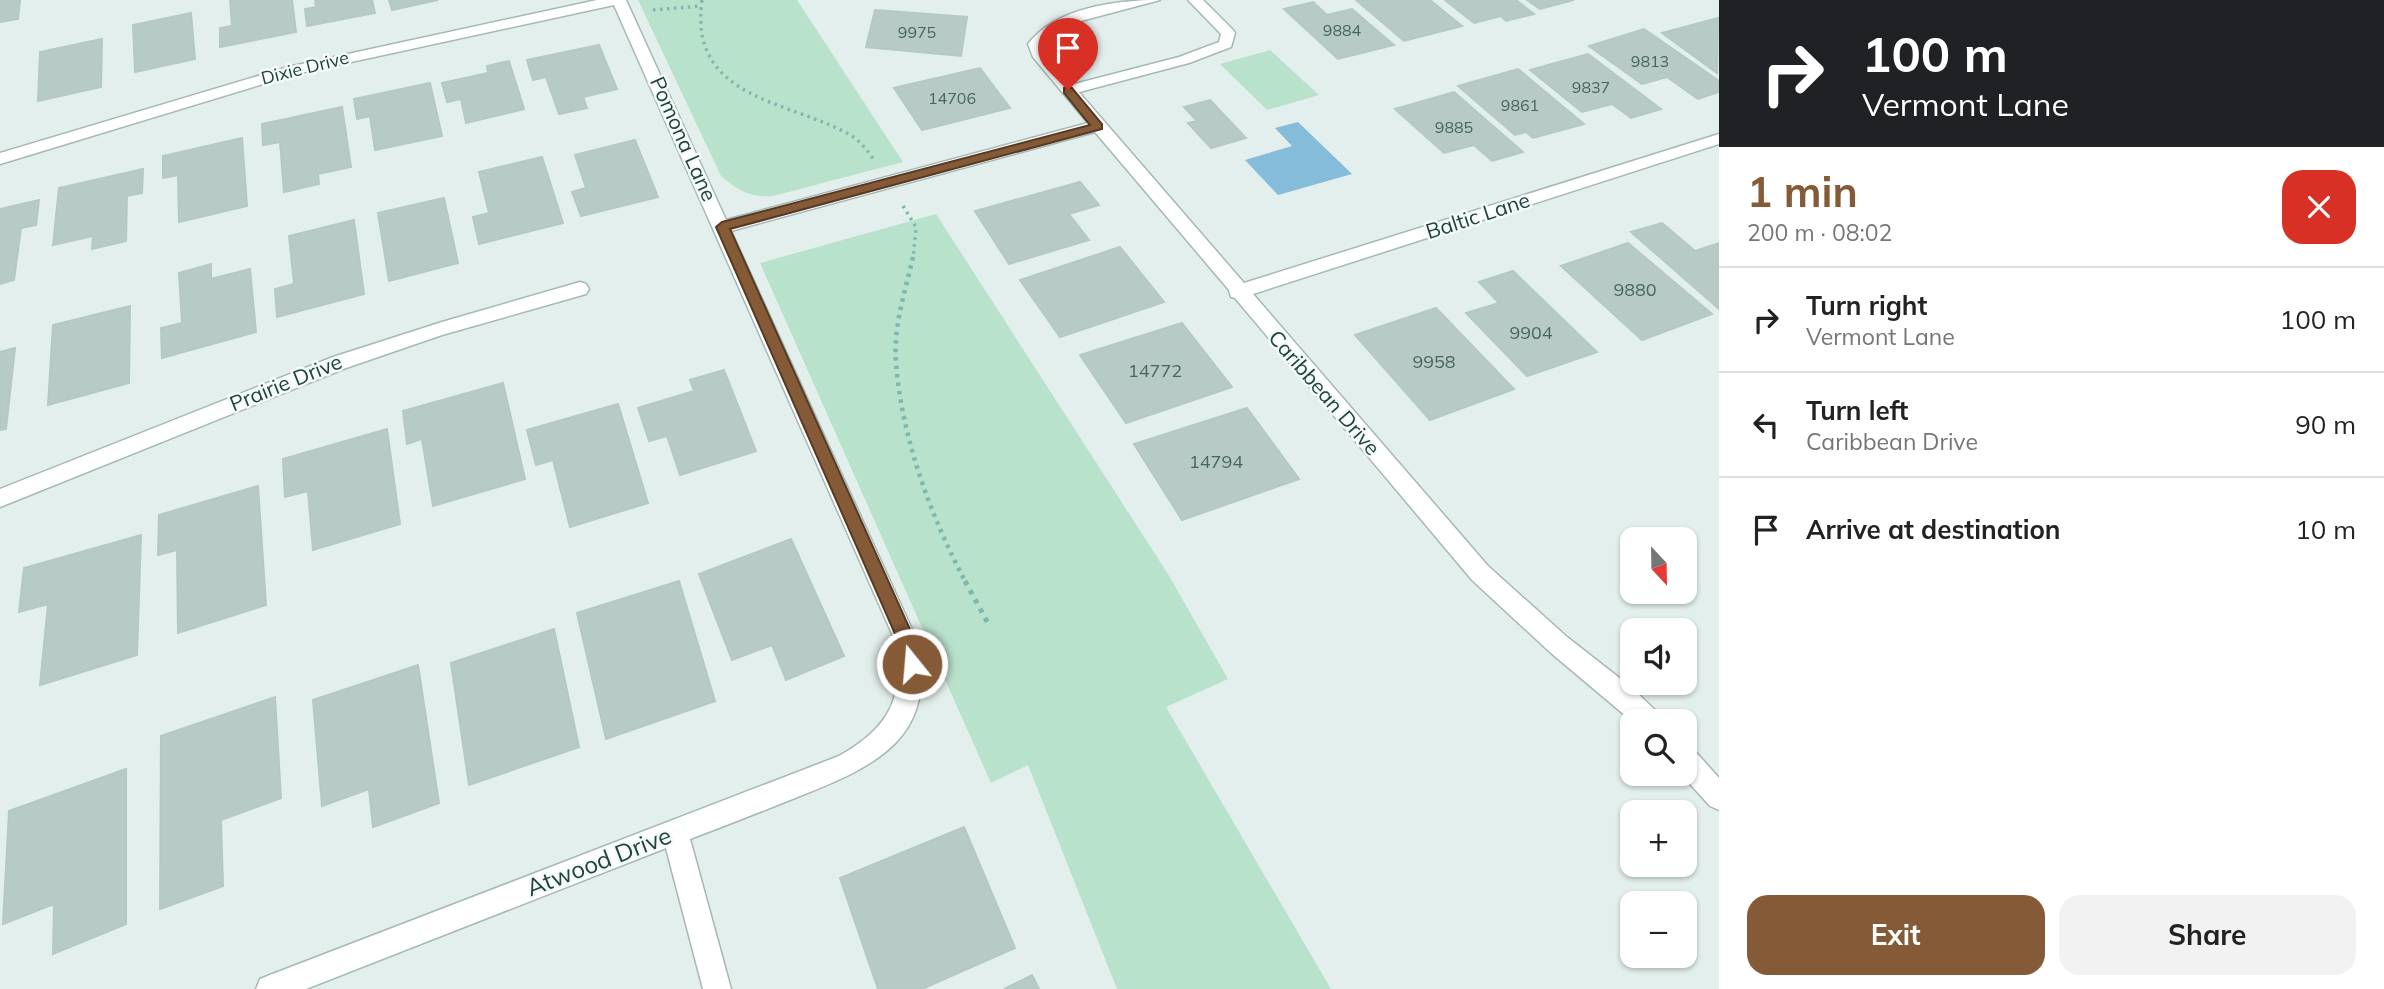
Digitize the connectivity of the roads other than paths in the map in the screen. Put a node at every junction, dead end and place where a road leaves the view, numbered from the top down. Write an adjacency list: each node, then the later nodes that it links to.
1 (618, 0): 7 (street, Dixie Drive); 8 (street, Pomona Lane)
2 (1153, 0): 4 (street, Caribbean Drive)
3 (1195, 0): 4 (street)
4 (1068, 90): 5 (street, Caribbean Drive)
5 (1097, 126): 8 (street); 10 (street, Caribbean Drive)
6 (1719, 139): 10 (street, Baltic Lane)
7 (0, 159)
8 (722, 227): 12 (street, Pomona Lane)
9 (580, 289): 11 (street, Prairie Drive)
10 (1237, 292): 13 (street, Caribbean Drive)
11 (0, 498)
12 (907, 705): 16 (street, Atwood Drive)
13 (1637, 709)
14 (1697, 772): 15 (street)
15 (1719, 797)
16 (675, 833): 17 (street, Atwood Drive); 18 (street)
17 (270, 989)
18 (717, 989)

